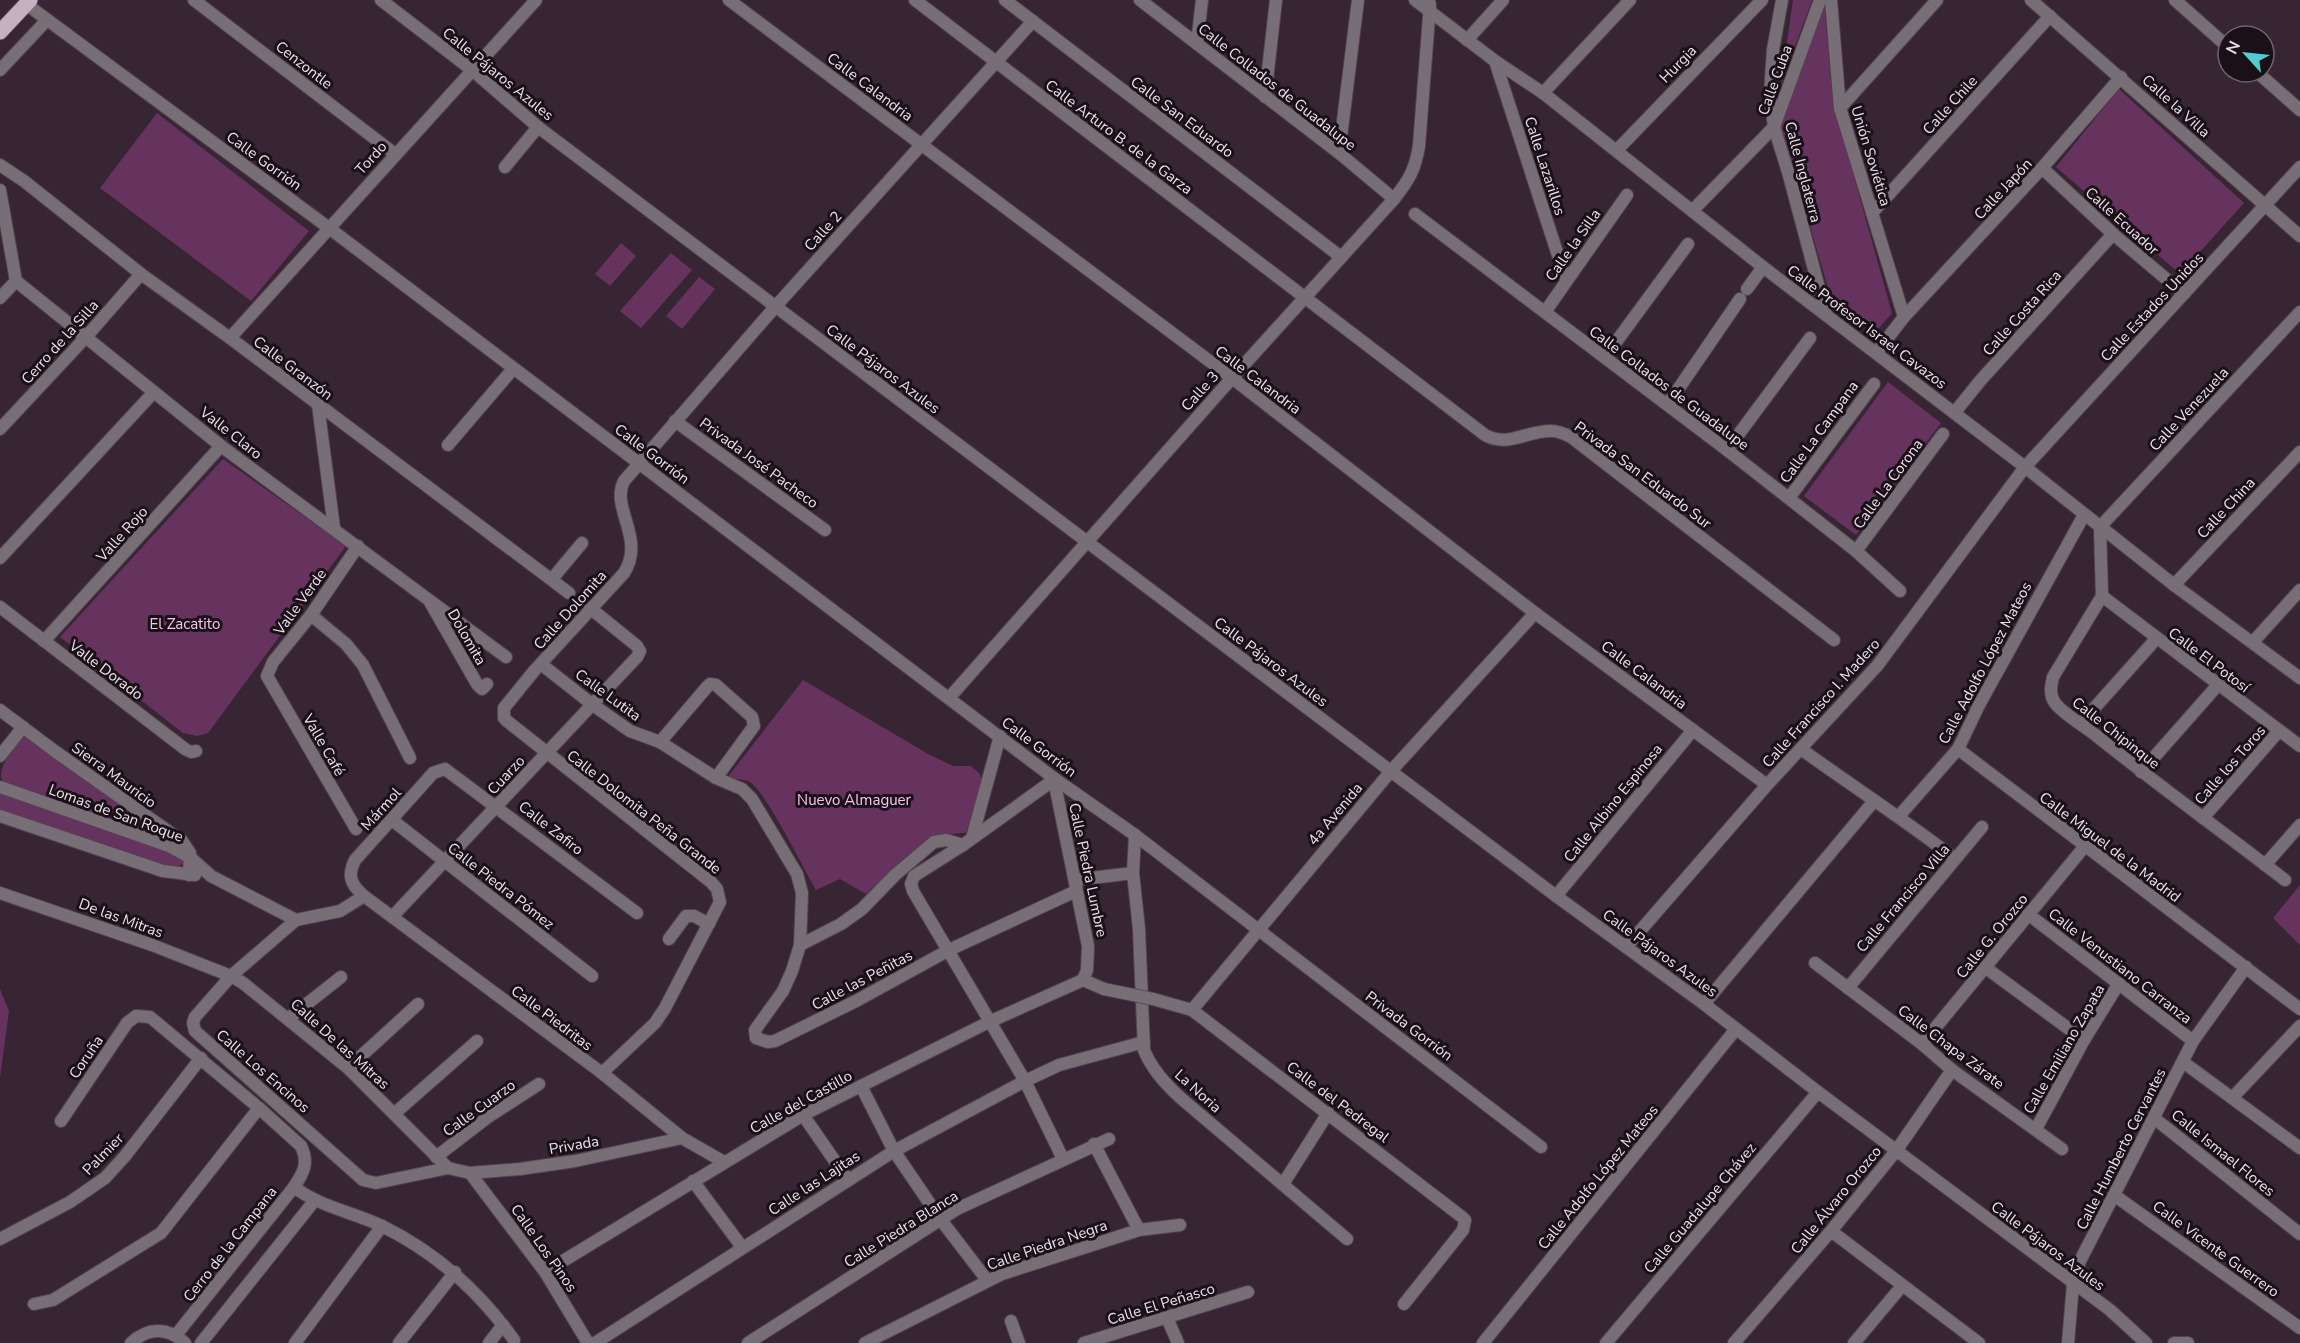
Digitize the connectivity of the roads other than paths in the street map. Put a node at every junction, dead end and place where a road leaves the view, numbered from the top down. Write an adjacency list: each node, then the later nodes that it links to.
1 (194, 0): 45 (street, Cenzontle)
2 (381, 0): 33 (street, Calle Pájaros Azules)
3 (536, 0): 33 (street, Tordo)
4 (729, 0): 42 (street, Calle Calandria)
5 (915, 0): 31 (street, Calle Arturo B. de la Garza)
6 (1005, 0): 25 (street, Calle San Eduardo)
7 (1140, 0): 29 (street, Calle Collados de Guadalupe)
8 (1202, 0): 29 (street)
9 (1276, 0): 37 (street)
10 (1358, 0): 44 (street)
11 (1415, 0): 22 (street, Calle Profesor Israel Cavazos)
12 (1503, 0): 28 (street)
13 (1629, 0): 36 (street)
14 (1762, 0): 43 (street, Hurgia)
15 (1782, 0): 41 (street, Calle Inglaterra)
16 (1820, 0): 41 (street, Calle Cuba)
17 (1831, 0): 38 (street, Unión Soviética)
18 (1937, 0): 38 (street)
19 (2031, 0): 23 (street, Calle la Villa)
20 (2175, 0): 27 (street)
21 (28, 2): 24 (street, Calle Gorrión); 26 (main road)
22 (1430, 5): 28 (street, Calle Profesor Israel Cavazos); 52 (street, Calle 3)
23 (2050, 16): 34 (street, Calle la Villa); 55 (street, Calle Chile)
24 (47, 20): 32 (street); 57 (street, Calle Gorrión)
25 (1033, 21): 31 (street, Calle 2); 61 (street, Calle San Eduardo)
26 (0, 32)
27 (2216, 36)
28 (1467, 40): 30 (street, Calle Profesor Israel Cavazos)
29 (1197, 44): 37 (street, Calle Collados de Guadalupe)
30 (1495, 61): 36 (street, Calle Profesor Israel Cavazos); 64 (street, Calle Lazarillos)
31 (996, 62): 42 (street, Calle 2); 68 (street, Calle Arturo B. de la Garza)
32 (0, 70)
33 (472, 70): 40 (street, Calle Pájaros Azules); 45 (street, Tordo)
34 (2121, 77): 49 (street, Calle Japón); 53 (street, Calle la Villa)
35 (2271, 84): 39 (street)
36 (1543, 93): 43 (street, Calle Profesor Israel Cavazos)
37 (1265, 96): 44 (street, Calle Collados de Guadalupe)
38 (1840, 108): 55 (street, Unión Soviética)
39 (2300, 110)
40 (538, 127): 47 (street); 69 (street, Calle Pájaros Azules)
41 (1774, 127): 54 (street, Calle Cuba); 72 (street, Calle Inglaterra)
42 (921, 145): 69 (street, Calle 2); 80 (street, Calle Calandria)
43 (1617, 150): 54 (street, Calle Profesor Israel Cavazos)
44 (1339, 153): 52 (street, Calle Collados de Guadalupe)
45 (395, 154): 57 (street, Tordo)
46 (0, 165): 63 (street, Calle Granzón)
47 (505, 166)
48 (2300, 167): 53 (street, Calle Estados Unidos)
49 (2042, 168): 58 (street, Calle Ecuador); 73 (street, Calle Japón)
50 (0, 190): 65 (street)
51 (1627, 195): 64 (street, Calle la Silla)
52 (1394, 199): 61 (street, Calle 3)
53 (2265, 206): 59 (street, Calle la Villa); 66 (street, Calle Estados Unidos)
54 (1692, 211): 62 (street, Calle Profesor Israel Cavazos)
55 (1872, 213): 73 (street, Unión Soviética)
56 (1415, 214): 70 (street, Calle Collados de Guadalupe)
57 (329, 228): 75 (street, Tordo); 79 (street, Calle Gorrión)
58 (2113, 234): 66 (street, Calle Ecuador); 85 (street, Calle Costa Rica)
59 (2300, 236)
60 (1688, 244): 78 (street)
61 (1341, 257): 68 (street, Calle 3)
62 (1763, 267): 72 (street, Calle Profesor Israel Cavazos); 83 (street)
63 (141, 274): 74 (street, Cerro de la Silla); 75 (street, Calle Granzón)
64 (1566, 280): 70 (street, Calle la Silla)
65 (16, 281): 67 (street); 74 (street, Valle Claro)
66 (2184, 294): 94 (street, Calle Estados Unidos)
67 (0, 298)
68 (1305, 298): 80 (street, Calle 3); 117 (street, Privada San Eduardo Sur)
69 (775, 307): 86 (street, Calle 2); 100 (street, Calle Pájaros Azules)
70 (1545, 312): 78 (street, Calle Collados de Guadalupe)
71 (2300, 312): 97 (street, Calle Venezuela)
72 (1826, 314): 77 (street, Calle Profesor Israel Cavazos)
73 (1904, 317): 77 (street, Calle Japón)
74 (86, 337): 82 (street, Valle Claro); 87 (street, Cerro de la Silla)
75 (230, 338): 84 (street, Calle Granzón)
76 (1810, 338): 91 (street)
77 (1876, 353): 85 (street, Calle Profesor Israel Cavazos)
78 (1605, 357): 83 (street, Calle Collados de Guadalupe)
79 (513, 369): 89 (street); 93 (street, Calle Gorrión)
80 (1232, 378): 100 (street, Calle 3); 114 (street, Calle Calandria)
81 (1874, 384): 95 (street, Calle La Campana)
82 (154, 392): 90 (street, Valle Claro); 104 (street)
83 (1668, 404): 91 (street, Calle Collados de Guadalupe)
84 (318, 405): 98 (street); 105 (street, Calle Granzón)
85 (1954, 412): 94 (street, Calle Profesor Israel Cavazos)
86 (675, 421): 93 (street, Calle 2); 99 (street, Privada José Pacheco)
87 (0, 429)
88 (1943, 434): 103 (street, Calle La Corona)
89 (448, 445)
90 (221, 446): 98 (street, Valle Claro); 118 (street, Valle Rojo)
91 (1727, 450): 95 (street, Calle Collados de Guadalupe)
92 (2300, 452): 106 (street, Calle China)
93 (639, 463): 113 (street, Calle Dolomita); 126 (street, Calle Gorrión)
94 (2025, 467): 96 (street, Calle Profesor Israel Cavazos); 136 (street, Calle Francisco I. Madero)
95 (1789, 498): 103 (street, Calle Collados de Guadalupe)
96 (2084, 515): 97 (street, Calle Profesor Israel Cavazos); 137 (street, Calle Adolfo López Mateos)
97 (2100, 526): 106 (street, Calle Profesor Israel Cavazos); 110 (street)
98 (334, 528): 102 (street, Valle Claro)
99 (825, 530)
100 (1086, 542): 126 (street, Calle 3); 143 (street, Calle Pájaros Azules)
101 (582, 543): 105 (street)
102 (358, 546): 111 (street, Valle Claro); 115 (street, Valle Verde)
103 (1857, 551): 108 (street, Calle Collados de Guadalupe)
104 (0, 558)
105 (552, 579): 109 (street, Calle Granzón)
106 (2174, 585): 119 (street, Calle Profesor Israel Cavazos)
107 (2300, 590): 119 (street)
108 (1900, 591)
109 (569, 593)
110 (2102, 596): 116 (street, Calle El Potosí); 129 (street, Calle Chipinque)
111 (428, 598): 120 (street, Valle Claro); 124 (street, Dolomita)
112 (0, 607): 118 (street, Valle Dorado)
113 (590, 608): 121 (street, Calle Dolomita); 127 (street, Cuarzo)
114 (1535, 613): 131 (street, Calle Calandria); 143 (street, 4a Avenida)
115 (311, 615): 122 (street, Valle Verde); 141 (street)
116 (2156, 639): 125 (street, Calle El Potosí); 129 (street)
117 (1834, 640)
118 (44, 641): 138 (street, Valle Dorado)
119 (2253, 642): 123 (street, Calle Profesor Israel Cavazos)
120 (506, 657)
121 (541, 664): 127 (street, Calle Lutita); 139 (street, Calle Dolomita)
122 (267, 676): 157 (street, Valle Café)
123 (2300, 678)
124 (485, 686)
125 (2217, 686): 132 (street, Calle El Potosí); 144 (street)
126 (950, 698): 133 (street, Calle Gorrión)
127 (593, 705): 134 (street, Calle Lutita); 139 (street, Cuarzo)
128 (0, 710): 130 (street, Sierra Mauricio)
129 (2081, 723): 144 (street, Calle Chipinque)
130 (23, 727): 140 (street); 161 (street, Sierra Mauricio)
131 (1693, 730): 147 (street, Calle Calandria); 173 (street, Calle Albino Espinosa)
132 (2279, 731): 135 (street, Calle El Potosí); 153 (street, Calle los Toros)
133 (1000, 736): 146 (street, Calle Gorrión); 159 (street)
134 (660, 742): 145 (street, Calle Lutita); 145 (street)
135 (2300, 746)
136 (1801, 749): 147 (street, Calle Francisco I. Madero); 149 (street)
137 (1958, 749): 152 (street, Calle Adolfo López Mateos); 160 (street, Calle Miguel de la Madrid)
138 (196, 751)
139 (546, 754): 150 (street, Cuarzo); 178 (street, Calle Dolomita Peña Grande)
140 (0, 756)
141 (410, 758)
142 (445, 769): 150 (street, Calle Zafiro); 154 (street, Mármol)
143 (1391, 771): 173 (street, Calle Pájaros Azules); 179 (street, 4a Avenida)
144 (2141, 772): 153 (street, Calle Chipinque)
145 (716, 778): 181 (street, Calle Lutita)
146 (1054, 780): 158 (street, Calle Gorrión); 159 (street); 170 (street, Calle Piedra Lumbre)
147 (1767, 784): 182 (street, Calle Francisco I. Madero)
148 (0, 787): 161 (street, Lomas de San Roque)
149 (1874, 801): 152 (street); 194 (street)
150 (497, 806): 163 (street, Cuarzo); 174 (street, Calle Zafiro)
151 (0, 816): 166 (street)
152 (1899, 816): 162 (street)
153 (2204, 818): 164 (street, Calle Chipinque)
154 (392, 820): 163 (street, Calle Piedra Pómez); 168 (street, Mármol)
155 (2300, 825): 164 (street)
156 (1982, 827): 162 (street, Calle Francisco Villa)
157 (356, 829)
158 (1135, 835): 165 (street); 179 (street, Calle Gorrión)
159 (968, 842): 181 (street); 183 (street)
160 (2085, 846): 175 (street, Calle G. Orozco); 185 (street, Calle Miguel de la Madrid)
161 (191, 858): 166 (street); 167 (street, Lomas de San Roque)
162 (1954, 858): 192 (street, Calle Francisco Villa)
163 (445, 861): 176 (street, Cuarzo); 188 (street, Calle Piedra Pómez)
164 (2265, 865): 169 (street, Calle Chipinque)
165 (1133, 873): 170 (street, Calle las Peñitas); 204 (street, La Noria)
166 (189, 874): 167 (street)
167 (211, 876): 177 (street)
168 (350, 878): 172 (street, Calle Piedritas)
169 (2285, 880)
170 (1076, 885): 183 (street, Calle las Peñitas); 190 (street, Calle Piedra Lumbre)
171 (0, 893): 187 (street, De las Mitras)
172 (364, 896): 176 (street, Calle Piedritas); 177 (street)
173 (1556, 896): 182 (street, Calle Pájaros Azules)
174 (637, 914)
175 (2028, 914): 186 (street, Calle G. Orozco); 191 (street, Calle Venustiano Carranza)
176 (393, 917): 210 (street, Calle Piedritas)
177 (296, 920): 187 (street)
178 (709, 924): 180 (street); 210 (street, Calle Dolomita Peña Grande)
179 (1258, 930): 196 (street, 4a Avenida); 228 (street, Privada Gorrión)
180 (669, 939)
181 (800, 945): 183 (street, Calle las Peñitas)
182 (1626, 947): 194 (street, Calle Pájaros Azules)
183 (949, 950): 198 (street)
184 (1815, 963): 192 (street, Calle Chapa Zárate)
185 (2246, 967): 195 (street, Calle Miguel de la Madrid); 203 (street, Calle Humberto Cervantes)
186 (1986, 968): 201 (street); 205 (street, Calle G. Orozco)
187 (231, 976): 197 (street, Calle De las Mitras); 236 (street, Calle Los Encinos)
188 (592, 976)
189 (341, 977): 197 (street)
190 (1083, 980): 196 (street, bridge); 198 (street, Calle del Castillo)
191 (2119, 984): 201 (street, Calle Emiliano Zapata); 203 (street, Calle Venustiano Carranza)
192 (1848, 988): 205 (street, Calle Chapa Zárate)
193 (418, 1004): 208 (street)
194 (1704, 1004): 200 (street, Calle Pájaros Azules)
195 (2300, 1009)
196 (1191, 1010): 217 (street, Calle del Pedregal)
197 (289, 1018): 208 (street, Calle De las Mitras)
198 (988, 1022): 211 (street); 213 (street, Calle del Castillo)
199 (2300, 1026): 215 (street)
200 (1736, 1029): 214 (street, Calle Pájaros Azules); 279 (street, Calle Adolfo López Mateos)
201 (2084, 1040): 223 (street, Calle Emiliano Zapata)
202 (477, 1041): 218 (street)
203 (2193, 1041): 207 (street, Calle Humberto Cervantes)
204 (1144, 1042): 211 (street, Calle las Lajitas); 240 (street, La Noria)
205 (1922, 1044): 209 (street, Calle Chapa Zárate)
206 (201, 1058): 216 (street); 221 (street, Coruña); 250 (street, Palmier)
207 (2183, 1062): 215 (street); 220 (street, Calle Humberto Cervantes)
208 (348, 1068): 218 (street, Calle De las Mitras)
209 (1952, 1070): 223 (street, Calle Chapa Zárate); 232 (street, Calle Álvaro Orozco)
210 (602, 1073): 222 (street, Calle Piedritas)
211 (1025, 1081): 231 (street, Calle las Lajitas); 234 (street)
212 (539, 1084): 233 (street, Calle Cuarzo)
213 (861, 1086): 219 (street, Calle del Castillo); 231 (street)
214 (1818, 1092): 232 (street, Calle Pájaros Azules); 280 (street, Calle Guadalupe Chávez)
215 (2233, 1097): 229 (street)
216 (259, 1108): 241 (street, Cerro de la Campana); 259 (street)
217 (1328, 1113): 240 (street); 260 (street, Calle del Pedregal)
218 (394, 1114): 233 (street, Calle De las Mitras)
219 (803, 1115): 235 (street, Calle del Castillo); 238 (street)
220 (2154, 1118): 242 (street, Calle Humberto Cervantes); 249 (street, Calle Ismael Flores)
221 (61, 1121)
222 (663, 1123): 224 (street, Calle Piedritas); 226 (street)
223 (2036, 1129): 230 (street, Calle Chapa Zárate)
224 (682, 1138): 226 (street, Privada); 235 (street, Calle Piedritas)
225 (1109, 1139): 227 (street, Calle Piedra Blanca)
226 (655, 1144): 237 (street, Privada)
227 (1094, 1144): 234 (street, Calle Piedra Blanca); 247 (street)
228 (1541, 1147)
229 (2300, 1148)
230 (2062, 1149)
231 (894, 1150): 238 (street, Calle las Lajitas); 244 (street)
232 (1896, 1151): 248 (street, Calle Álvaro Orozco); 256 (street, Calle Pájaros Azules)
233 (436, 1157): 236 (street, Calle De las Mitras)
234 (1063, 1159): 244 (street, Calle Piedra Blanca)
235 (724, 1162): 239 (street, Calle del Castillo)
236 (448, 1168): 237 (street, Privada)
237 (470, 1173): 254 (street, Calle Los Pinos)
238 (848, 1180): 252 (street, Calle las Lajitas)
239 (693, 1181): 252 (street); 254 (street, Calle del Castillo)
240 (1283, 1184): 251 (street, La Noria)
241 (294, 1186): 243 (street); 265 (street, Cerro de la Campana)
242 (2114, 1195): 256 (street, Calle Humberto Cervantes); 264 (street, Calle Vicente Guerrero)
243 (315, 1200): 246 (street); 268 (street)
244 (941, 1220): 255 (street); 274 (street, Calle Piedra Blanca)
245 (1180, 1225): 247 (street, Calle Piedra Negra)
246 (382, 1226): 253 (street); 269 (street)
247 (1139, 1230): 255 (street, Calle Piedra Negra)
248 (1831, 1232): 257 (street); 281 (street, Calle Álvaro Orozco)
249 (2300, 1234)
250 (0, 1239)
251 (1347, 1239)
252 (742, 1247): 273 (street, Calle las Lajitas)
253 (455, 1272): 263 (street); 270 (street)
254 (545, 1272): 272 (street, Calle Los Pinos)
255 (987, 1280): 275 (street, Calle Piedra Negra)
256 (2073, 1284): 284 (street, Calle Humberto Cervantes); 285 (street, Calle Pájaros Azules)
257 (1902, 1286): 282 (street); 283 (street)
258 (1248, 1292): 261 (street, Calle El Peñasco)
259 (34, 1304)
260 (1404, 1304)
261 (1167, 1318): 277 (street, Calle El Peñasco); 278 (street)
262 (1011, 1321): 276 (street)
263 (503, 1325): 266 (street); 271 (street)
264 (2300, 1328)
265 (180, 1339): 267 (street)
266 (514, 1340)
267 (131, 1343)
268 (201, 1343)
269 (295, 1343)
270 (399, 1343)
271 (489, 1343)
272 (588, 1343)
273 (596, 1343)
274 (748, 1343)
275 (865, 1343)
276 (1019, 1343)
277 (1084, 1343)
278 (1178, 1343)
279 (1483, 1343)
280 (1606, 1343)
281 (1734, 1343)
282 (1854, 1343)
283 (1979, 1343)
284 (2068, 1343)
285 (2146, 1343)
286 (2174, 1343): 287 (street)
287 (2188, 1343)

